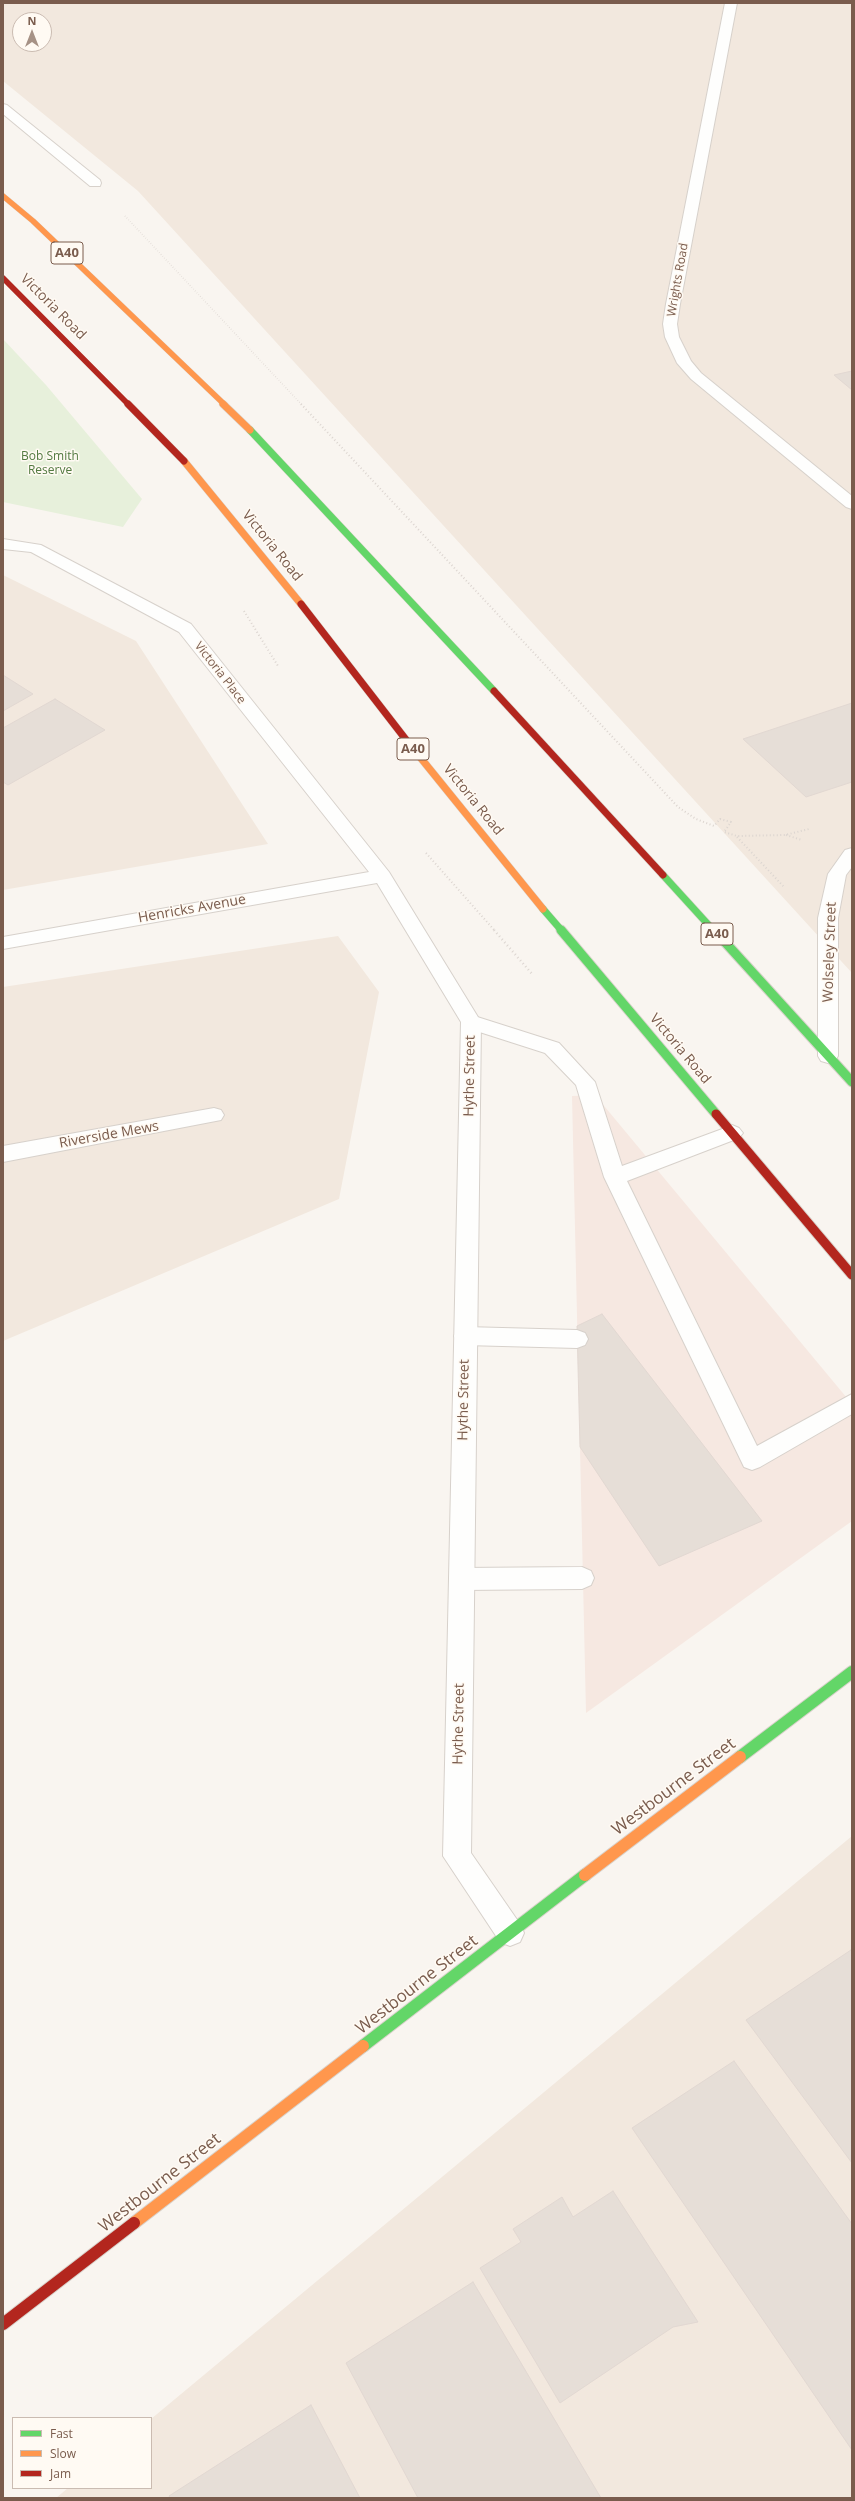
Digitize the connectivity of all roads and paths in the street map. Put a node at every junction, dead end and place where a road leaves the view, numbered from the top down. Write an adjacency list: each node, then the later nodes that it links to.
1 (731, 3): 7 (street, Wrights Road)
2 (3, 108): 3 (street)
3 (95, 183)
4 (3, 196): 18 (main road, A40)
5 (125, 216): 11 (path)
6 (3, 278): 21 (main road, Victoria Road / A40)
7 (852, 504)
8 (3, 544): 14 (street, Victoria Place)
9 (240, 604): 10 (path)
10 (281, 670)
11 (785, 835)
12 (422, 848): 16 (path)
13 (852, 854): 18 (street, Wolseley Street)
14 (382, 876): 15 (street, Henricks Avenue); 17 (street, Hythe Street)
15 (3, 943)
16 (537, 980)
17 (471, 1022): 23 (street); 25 (street, Hythe Street)
18 (828, 1056): 19 (main road, A40)
19 (852, 1082)
20 (214, 1116): 22 (street, Riverside Mews)
21 (732, 1133): 23 (street); 24 (main road, Victoria Road / A40)
22 (3, 1154)
23 (615, 1177): 27 (street)
24 (852, 1275)
25 (465, 1336): 26 (street); 29 (street, Hythe Street)
26 (577, 1339)
27 (852, 1403)
28 (582, 1578): 29 (street)
29 (461, 1579): 31 (street, Hythe Street)
30 (852, 1672): 31 (main road, Westbourne Street)
31 (510, 1934): 32 (main road, Westbourne Street)
32 (3, 2324)

